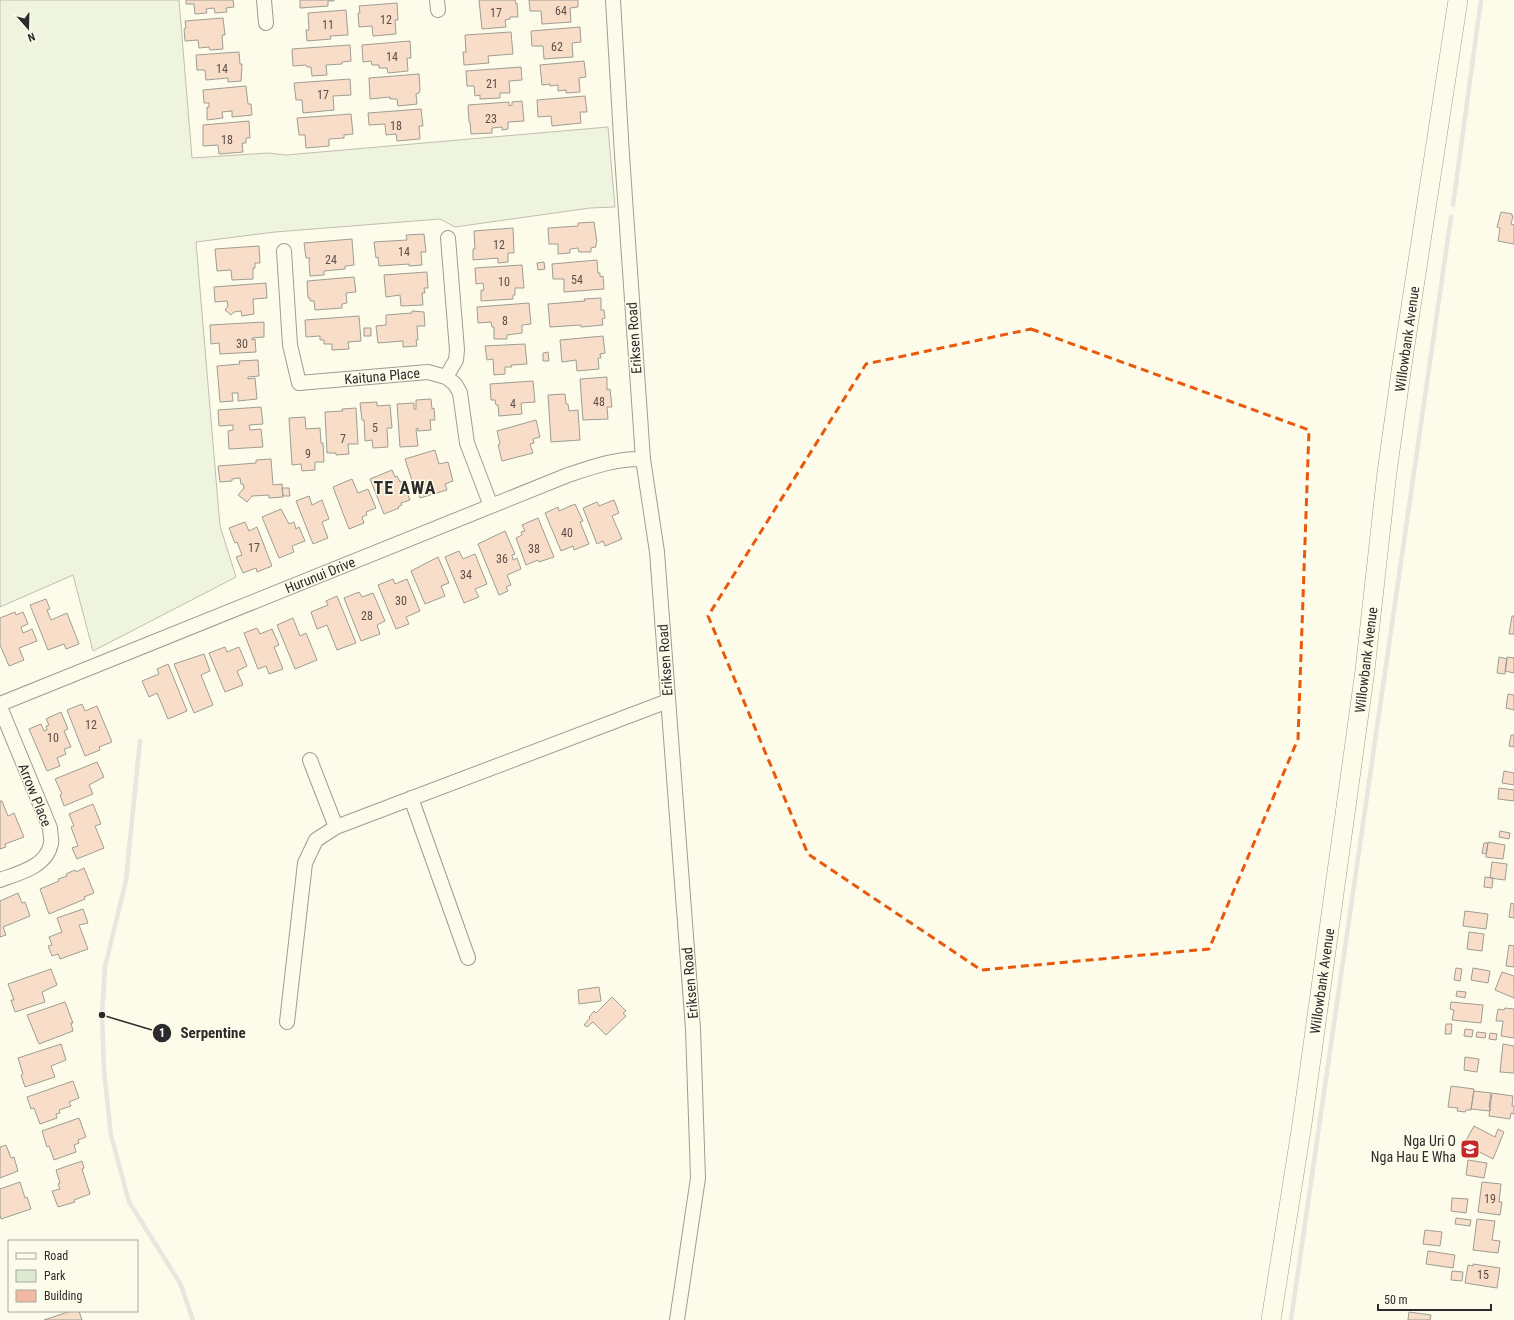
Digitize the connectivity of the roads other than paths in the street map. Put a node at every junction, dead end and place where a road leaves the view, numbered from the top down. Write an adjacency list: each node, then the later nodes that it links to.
1 (264, 0): 4 (street)
2 (613, 0): 8 (street, Eriksen Road)
3 (1458, 0): 20 (main road, Willowbank Avenue)
4 (266, 23)
5 (448, 238): 7 (street)
6 (284, 251): 7 (street, Kaituna Place)
7 (446, 377): 9 (street)
8 (643, 459): 9 (street, Hurunui Drive); 10 (street, Eriksen Road)
9 (491, 506): 11 (street, Hurunui Drive)
10 (668, 701): 14 (street); 19 (street, Eriksen Road)
11 (0, 704)
12 (0, 707): 16 (street, Arrow Place)
13 (310, 760): 15 (street)
14 (411, 798): 15 (street); 17 (street)
15 (336, 827): 18 (street)
16 (0, 880)
17 (468, 958)
18 (287, 1022)
19 (677, 1320)
20 (1271, 1320)

